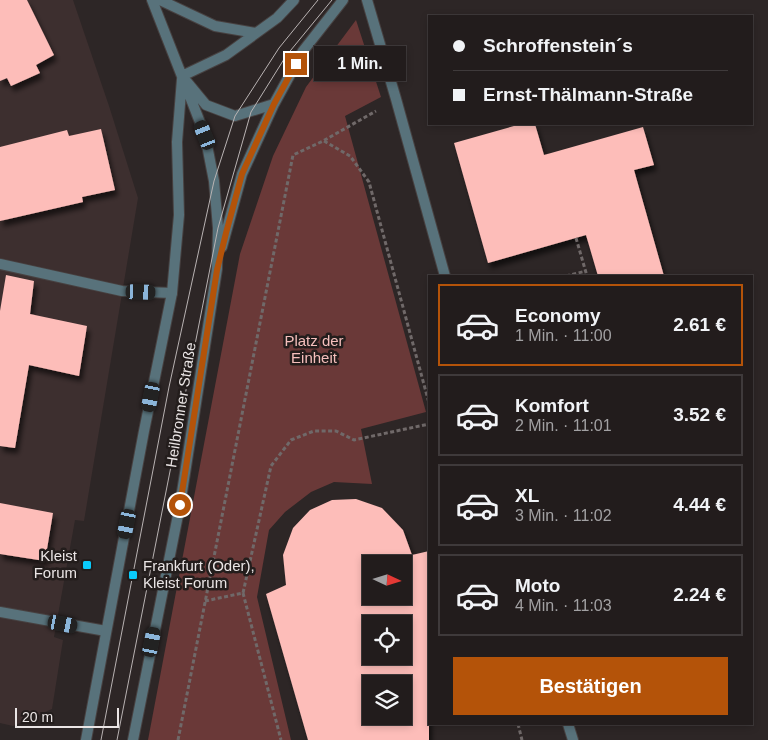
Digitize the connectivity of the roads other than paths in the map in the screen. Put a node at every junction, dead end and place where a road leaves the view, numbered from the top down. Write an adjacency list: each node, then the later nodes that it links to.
1 (152, 0): 7 (street, Heilbronner Straße)
2 (160, 0): 6 (street)
3 (294, 0): 6 (street)
4 (343, 0): 8 (street)
5 (367, 0): 11 (street)
6 (256, 33): 7 (street)
7 (182, 76): 8 (street); 10 (street, Heilbronner Straße); 12 (street, Heilbronner Straße)
8 (274, 104): 10 (street)
9 (0, 264): 12 (street)
10 (217, 270): 17 (street, Heilbronner Straße)
11 (445, 275)
12 (172, 293): 14 (street, Heilbronner Straße)
13 (0, 612): 14 (street)
14 (106, 631): 16 (street, Heilbronner Straße)
15 (568, 725): 18 (street)
16 (86, 740)
17 (133, 740)
18 (572, 740)

